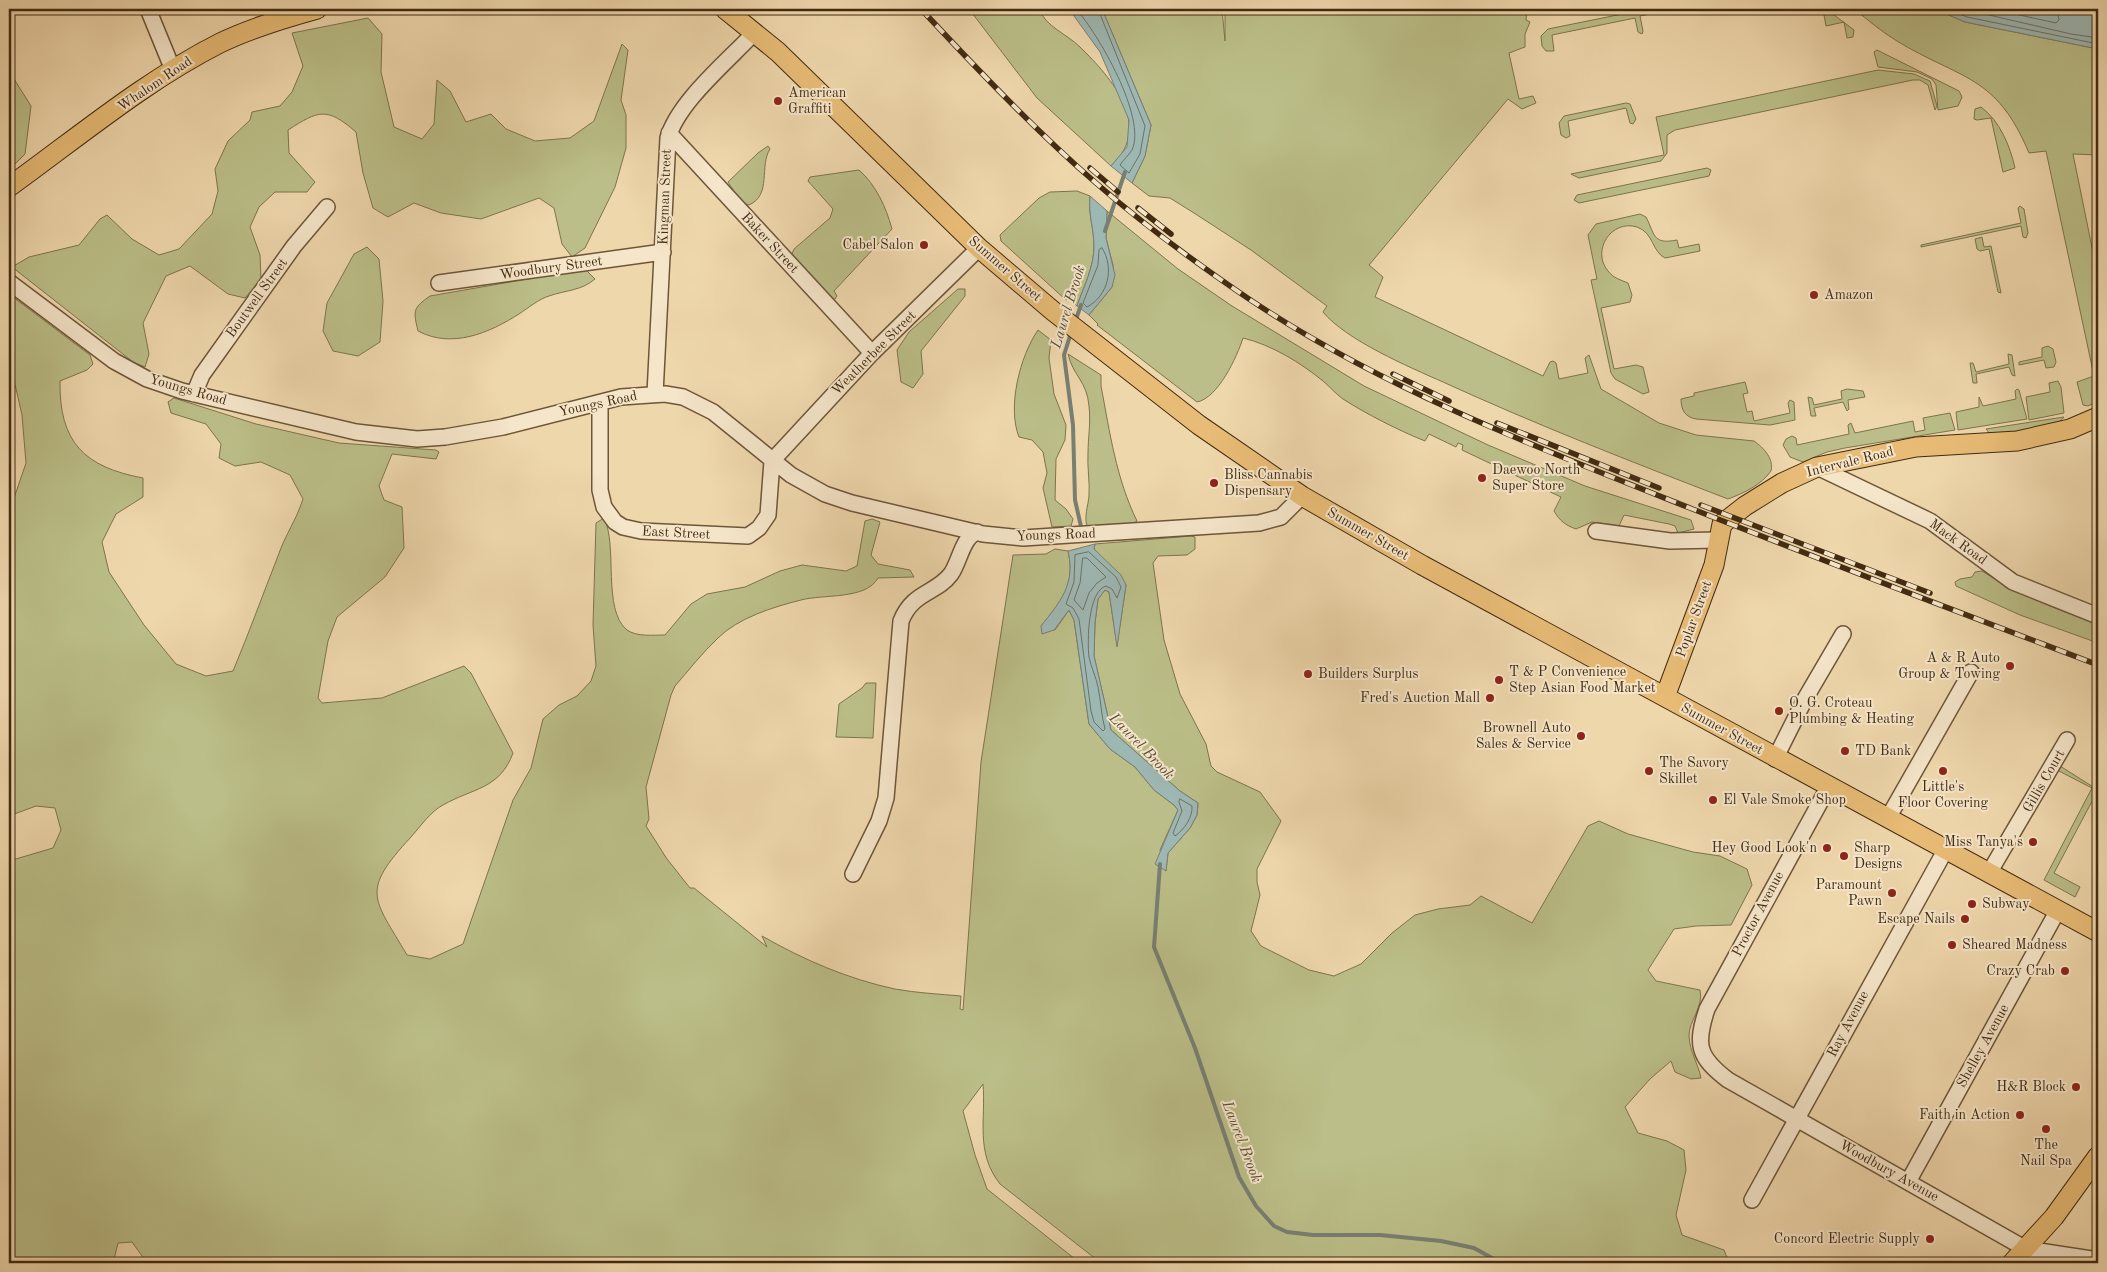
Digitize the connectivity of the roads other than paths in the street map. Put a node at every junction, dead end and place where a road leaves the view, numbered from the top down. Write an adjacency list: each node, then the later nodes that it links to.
1 (148, 9): 5 (street)
2 (317, 9): 5 (main road, Whalom Road)
3 (725, 9): 4 (main road, Summer Street)
4 (754, 33): 6 (street, Kingman Street); 9 (main road, Summer Street)
5 (173, 70): 7 (main road, Whalom Road)
6 (669, 133): 10 (street, Kingman Street); 13 (street, Baker Street)
7 (9, 187)
8 (327, 208): 14 (street, Boutwell Street)
9 (980, 248): 13 (street, Weatherbee Street); 20 (main road, Summer Street)
10 (664, 252): 12 (street, Woodbury Street); 15 (street, Kingman Street)
11 (9, 282): 14 (street, Youngs Road)
12 (439, 283)
13 (872, 353): 18 (street, Weatherbee Street)
14 (194, 394): 16 (street, Youngs Road)
15 (655, 394): 16 (street, Youngs Road); 18 (street, Youngs Road)
16 (600, 402): 18 (street, East Street)
17 (2098, 417): 19 (main road, Intervale Road)
18 (772, 461): 21 (street, Youngs Road)
19 (1817, 467): 24 (main road, Intervale Road); 26 (street, Mack Road)
20 (1302, 496): 23 (street, Youngs Road); 29 (main road, Summer Street)
21 (961, 528): 23 (street, Youngs Road); 25 (street)
22 (1596, 531): 24 (street)
23 (977, 532): 25 (street)
24 (1718, 540): 29 (main road, Poplar Street)
25 (928, 590): 36 (street)
26 (2098, 616)
27 (1842, 634): 31 (street)
28 (1971, 672): 33 (street)
29 (1665, 697): 31 (main road, Summer Street)
30 (2067, 740): 35 (street, Gillis Court)
31 (1775, 759): 32 (main road, Summer Street)
32 (1829, 786): 33 (main road, Summer Street); 39 (street, Proctor Avenue)
33 (1888, 818): 34 (main road, Summer Street)
34 (1946, 849): 35 (main road, Summer Street); 40 (street, Ray Avenue)
35 (1989, 873): 37 (main road, Summer Street)
36 (853, 874)
37 (2058, 910): 38 (main road, Summer Street); 42 (street, Shelley Avenue)
38 (2098, 932)
39 (1700, 1046): 40 (street, Woodbury Avenue)
40 (1797, 1120): 42 (street, Woodbury Avenue); 43 (street, Ray Avenue)
41 (2098, 1156): 44 (main road)
42 (1908, 1182): 44 (street, Woodbury Avenue)
43 (1752, 1200)
44 (2026, 1249): 45 (street, Woodbury Avenue); 46 (main road)
45 (2098, 1260)
46 (2012, 1263)

